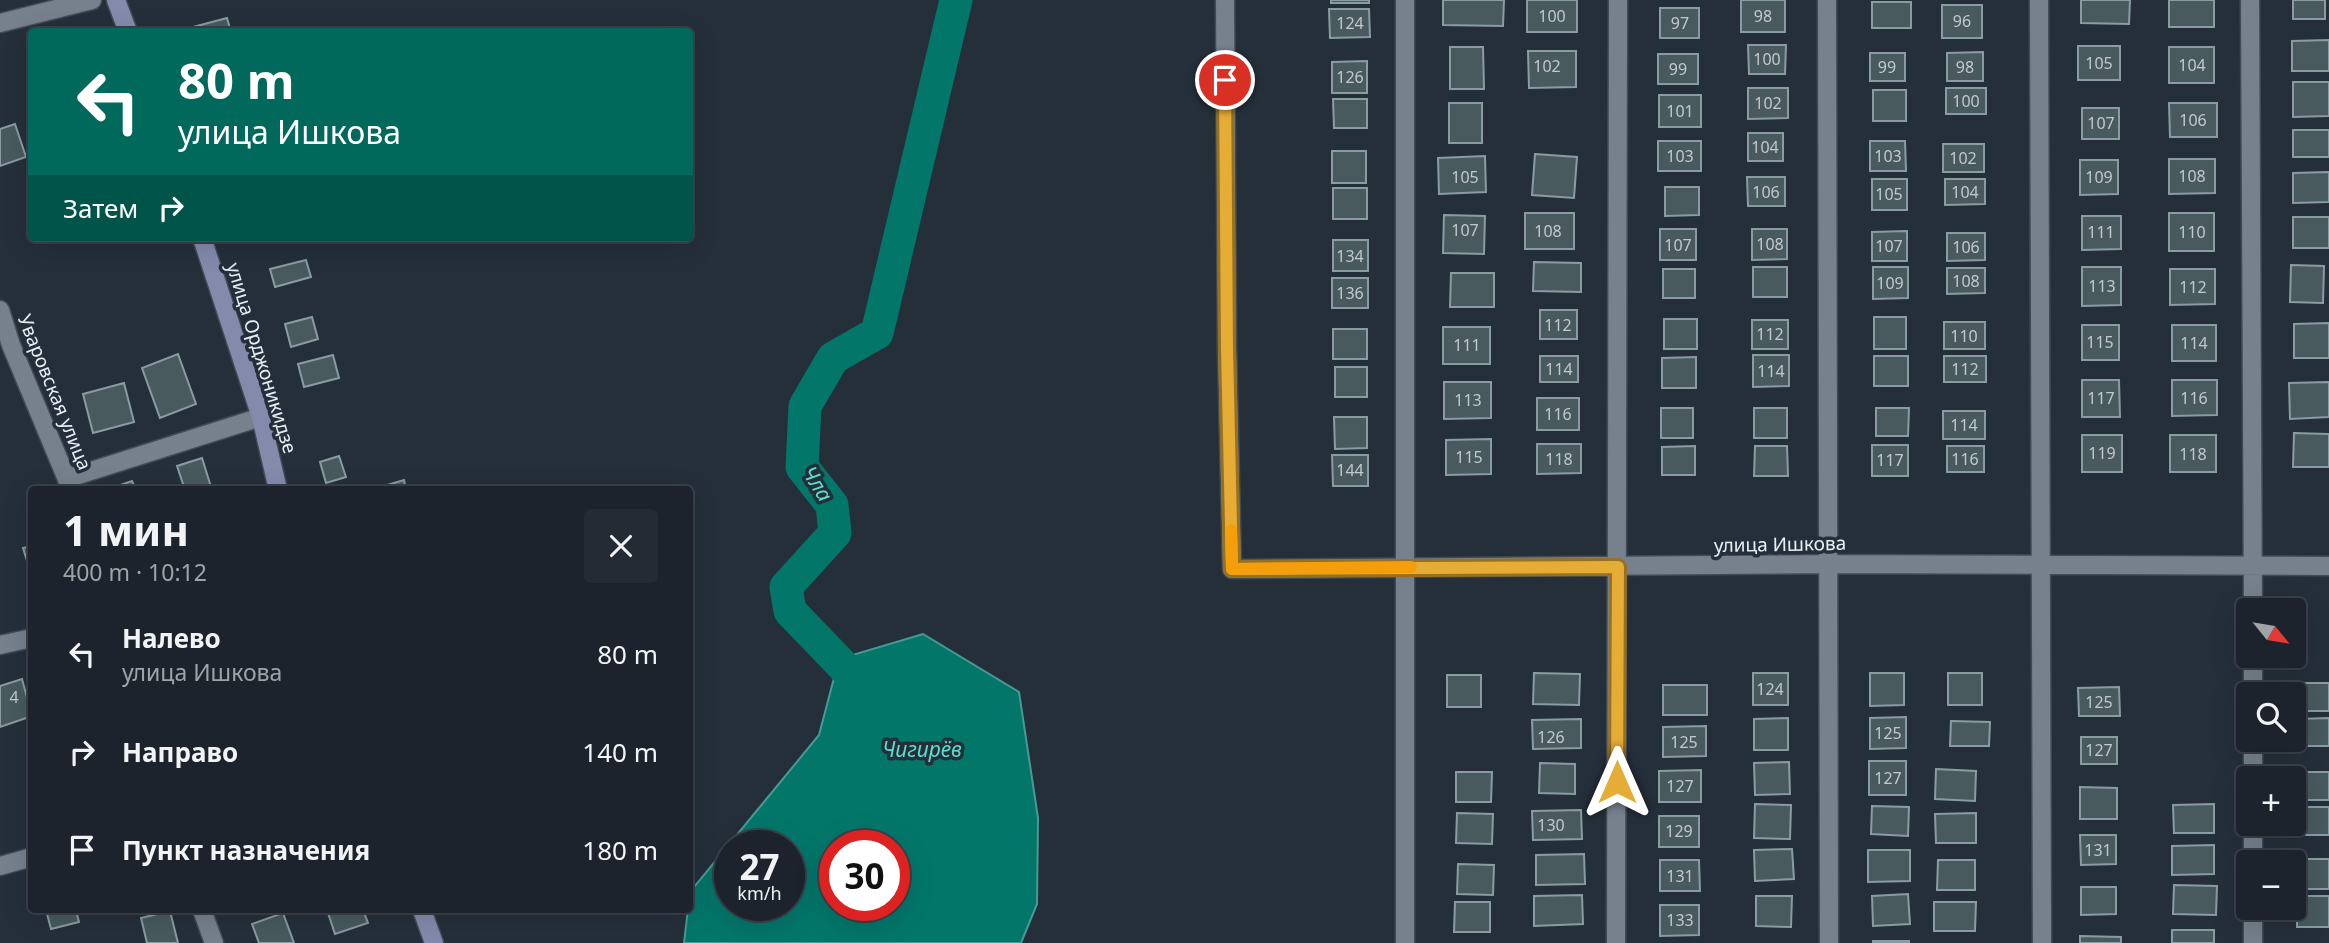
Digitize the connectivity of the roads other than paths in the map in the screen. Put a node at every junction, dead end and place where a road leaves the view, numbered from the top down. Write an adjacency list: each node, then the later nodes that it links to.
1 (92, 0): 9 (street)
2 (117, 0): 10 (street)
3 (1225, 0): 20 (street, улица Ишкова)
4 (1405, 0): 20 (street)
5 (1618, 0): 21 (street)
6 (1827, 0): 16 (street)
7 (2039, 0): 18 (street)
8 (2250, 0): 17 (street)
9 (0, 23)
10 (127, 28)
11 (203, 242): 13 (street, улица Орджоникидзе)
12 (0, 310): 14 (street, Уваровская улица)
13 (261, 417): 14 (street); 15 (street, улица Орджоникидзе)
14 (70, 484)
15 (277, 486)
16 (1829, 564): 18 (street, улица Ишкова); 21 (street, улица Ишкова); 34 (street)
17 (2253, 564): 18 (street, улица Ишкова); 19 (street, улица Ишкова); 22 (street)
18 (2041, 566): 35 (street)
19 (2329, 566)
20 (1407, 567): 21 (street, улица Ишкова); 32 (street)
21 (1618, 567): 33 (street)
22 (2253, 598)
23 (28, 639): 24 (street)
24 (0, 645)
25 (28, 858): 26 (street)
26 (0, 866)
27 (203, 913): 30 (street)
28 (423, 913): 31 (street)
29 (2253, 920): 36 (street)
30 (214, 943)
31 (434, 943)
32 (1405, 943)
33 (1616, 943)
34 (1829, 943)
35 (2042, 943)
36 (2253, 943)

